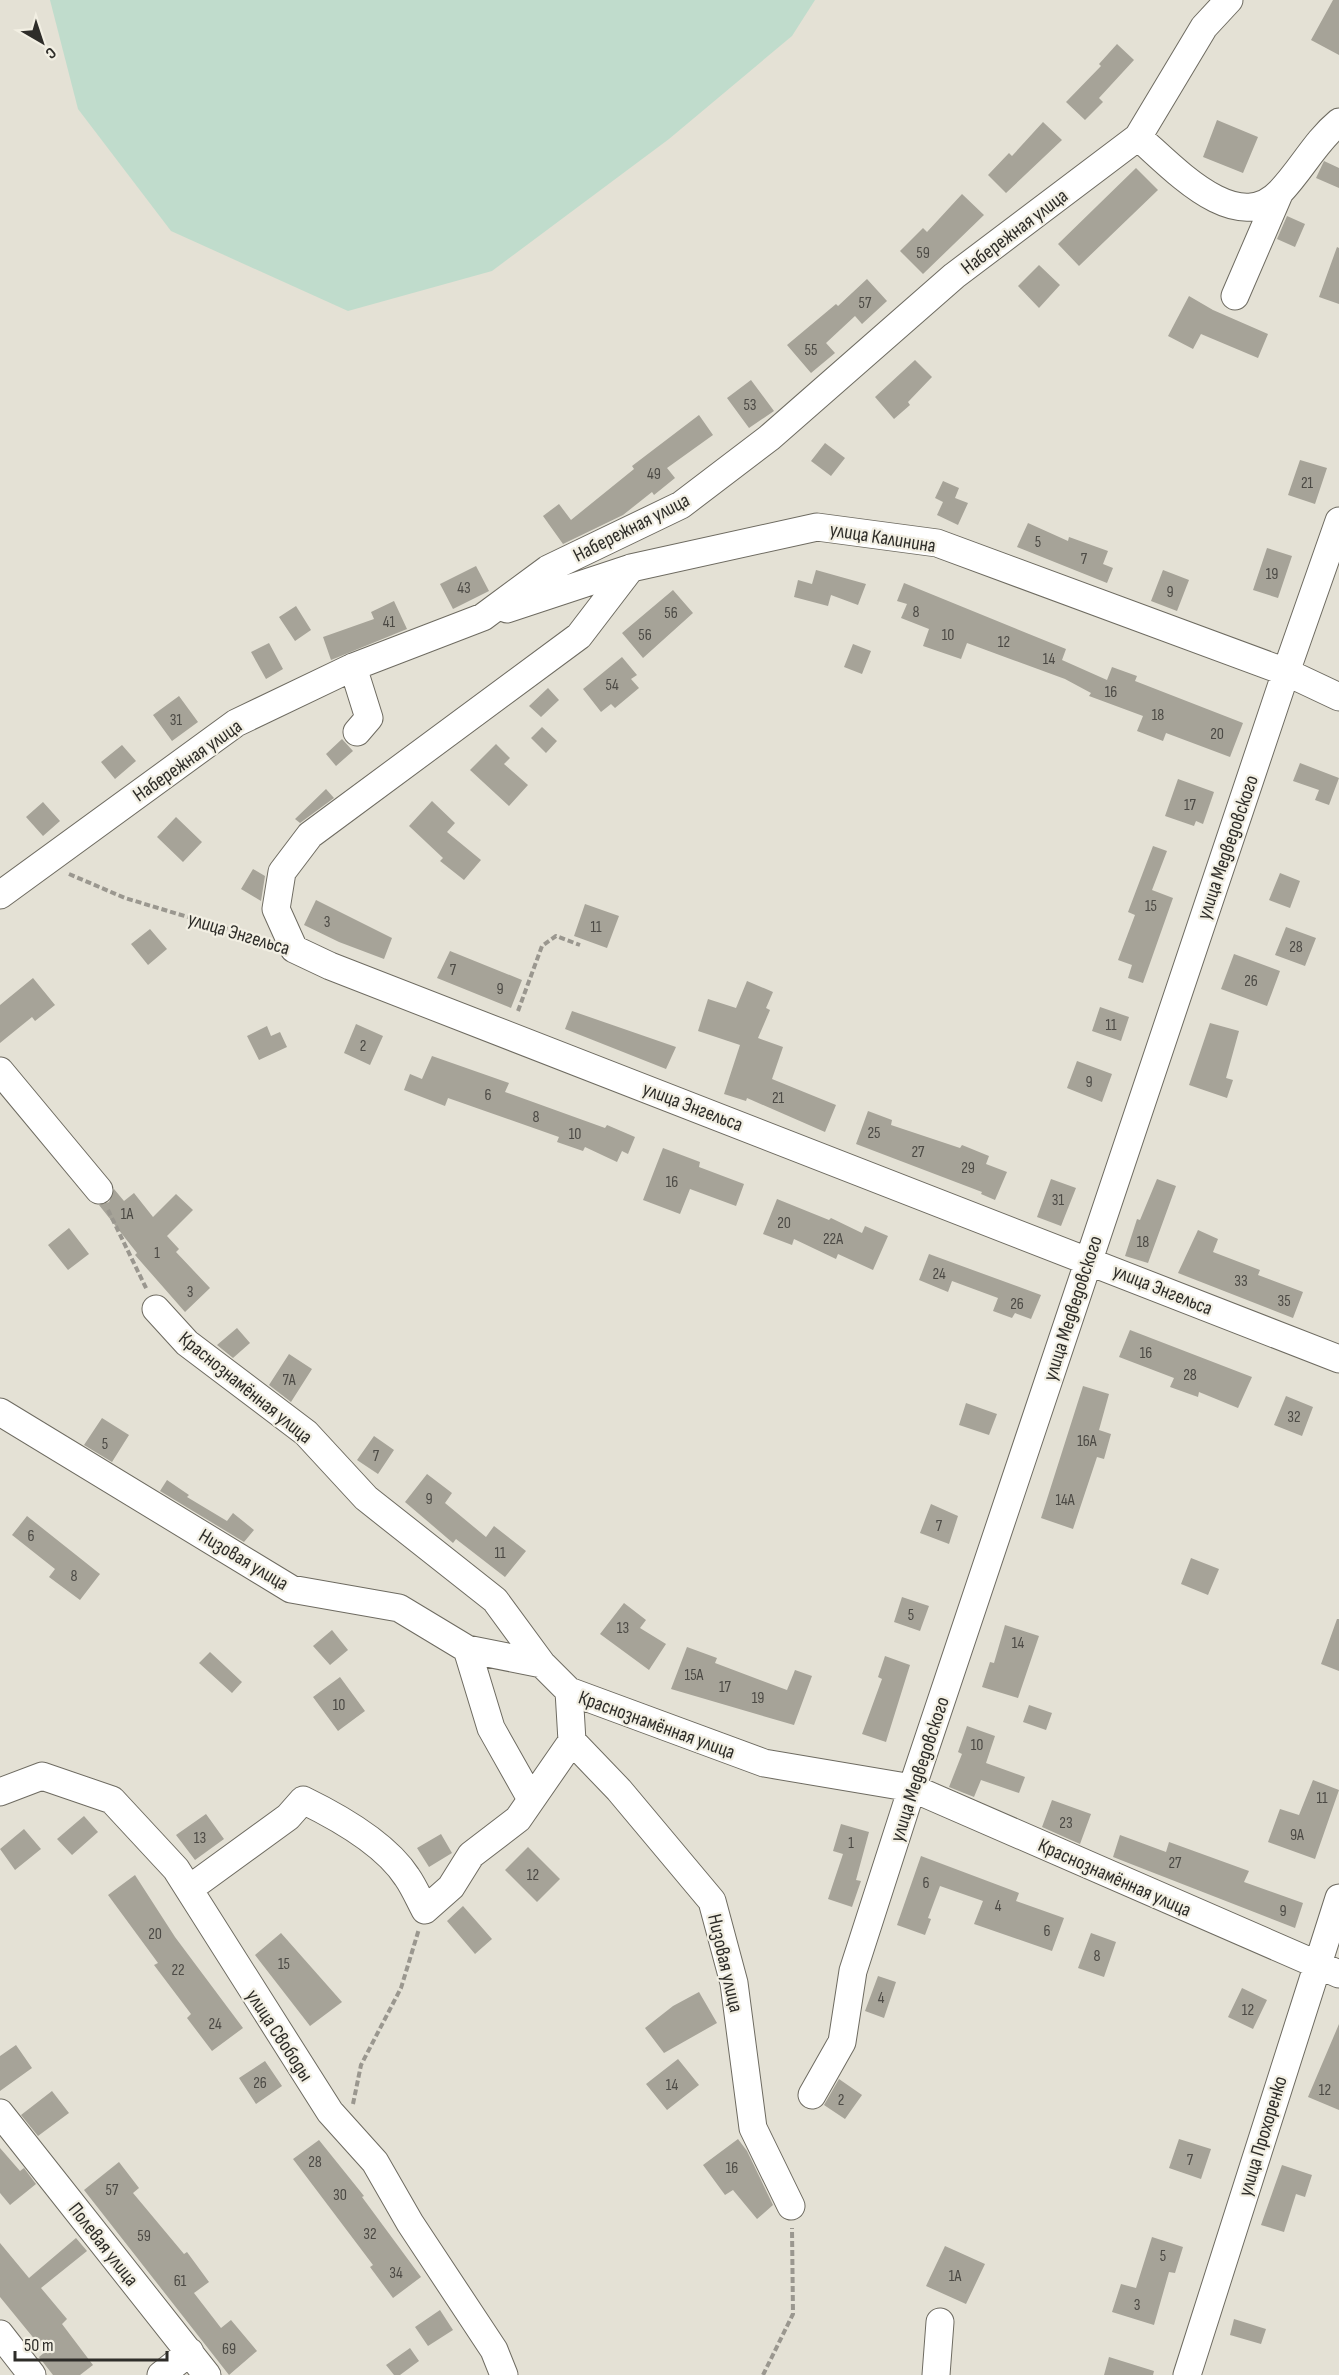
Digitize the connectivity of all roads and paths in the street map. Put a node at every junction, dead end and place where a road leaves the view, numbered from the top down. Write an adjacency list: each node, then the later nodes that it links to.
1 (1229, 0): 3 (street, Набережная улица)
2 (1339, 122): 4 (street)
3 (1138, 137): 4 (street); 8 (street, Набережная улица)
4 (1279, 194): 5 (street)
5 (1234, 296)
6 (1339, 521): 10 (street, улица Медведовского)
7 (631, 568): 8 (street, улица Калинина); 10 (street, улица Калинина); 16 (street)
8 (483, 617): 9 (street, Набережная улица)
9 (353, 668): 12 (street); 13 (street, Набережная улица)
10 (1286, 672): 11 (street, улица Калинина); 20 (street, улица Медведовского)
11 (1339, 697)
12 (357, 732)
13 (44, 863): 14 (street, Набережная улица); 16 (path, улица Энгельса)
14 (0, 895)
15 (580, 945): 17 (path)
16 (294, 949): 20 (street, улица Энгельса)
17 (518, 1011)
18 (0, 1071): 19 (street)
19 (99, 1190): 21 (path)
20 (1088, 1260): 22 (street, улица Энгельса); 28 (street, улица Медведовского)
21 (156, 1309): 25 (street, Краснознамённая улица)
22 (1339, 1359)
23 (0, 1412): 24 (street, Низовая улица)
24 (467, 1649): 25 (street, Низовая улица); 30 (street)
25 (542, 1664): 26 (street, Краснознамённая улица)
26 (569, 1691): 27 (street); 28 (street, Краснознамённая улица)
27 (572, 1741): 30 (street); 38 (street, Низовая улица)
28 (912, 1788): 34 (street, Краснознамённая улица); 35 (street, улица Медведовского)
29 (0, 1792): 31 (street, улица Свободы)
30 (531, 1799): 33 (street)
31 (189, 1889): 33 (street); 37 (street, улица Свободы)
32 (1339, 1898): 34 (street, улица Прохоренко)
33 (424, 1910): 37 (path)
34 (1327, 1970): 48 (street, улица Прохоренко)
35 (812, 2095)
36 (0, 2113): 41 (street, Полевая улица)
37 (347, 2131): 45 (street, улица Свободы)
38 (791, 2206): 46 (path)
39 (940, 2322): 47 (street)
40 (0, 2334): 42 (street)
41 (189, 2352): 43 (street); 44 (street, Полевая улица)
42 (33, 2375)
43 (161, 2375)
44 (207, 2375)
45 (504, 2375)
46 (763, 2375)
47 (936, 2375)
48 (1187, 2375)

